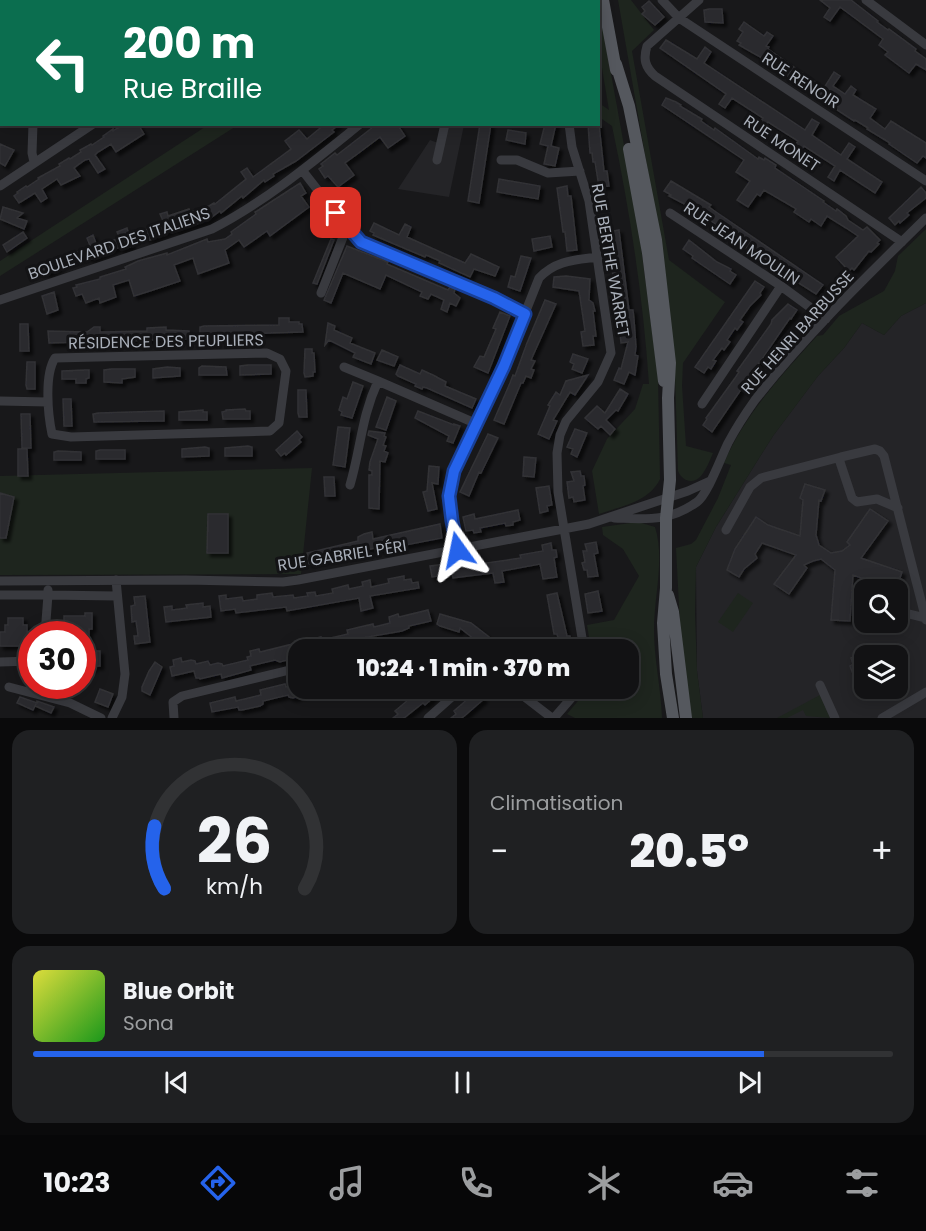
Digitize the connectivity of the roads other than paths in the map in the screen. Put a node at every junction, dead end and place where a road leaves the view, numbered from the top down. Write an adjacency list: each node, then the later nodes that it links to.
1 (603, 0): 38 (main road)
2 (662, 0): 5 (street, RUE RENOIR)
3 (699, 0): 5 (street)
4 (866, 0): 6 (street)
5 (679, 18): 17 (street, RUE RENOIR); 22 (street, RUE MONET)
6 (926, 45)
7 (33, 126): 14 (street)
8 (90, 126): 14 (street)
9 (357, 126): 15 (street, BOULEVARD DES ITALIENS)
10 (445, 126): 12 (street)
11 (569, 126): 16 (street, RUE BERTHE WARRET)
12 (437, 160)
13 (501, 160): 16 (street)
14 (34, 162): 18 (street)
15 (302, 170): 21 (street); 26 (street, BOULEVARD DES ITALIENS)
16 (580, 171): 23 (street, RUE BERTHE WARRET)
17 (926, 181)
18 (0, 185)
19 (670, 213): 24 (street, RUE JEAN MOULIN)
20 (926, 218): 22 (street, RUE HENRI BARBUSSE)
21 (347, 227): 25 (street); 27 (street)
22 (902, 242): 28 (street, RUE HENRI BARBUSSE)
23 (598, 257): 27 (street); 42 (street, RUE BERTHE WARRET)
24 (781, 286): 28 (street, RUE JEAN MOULIN); 33 (street)
25 (321, 293)
26 (0, 300)
27 (525, 314): 34 (street)
28 (826, 319): 36 (street, RUE HENRI BARBUSSE)
29 (344, 367): 30 (street)
30 (378, 381): 34 (street); 37 (street)
31 (0, 401): 32 (street)
32 (48, 402): 32 (street, RÉSIDENCE DES PEUPLIERS)
33 (702, 404)
34 (477, 424): 44 (street)
35 (841, 457): 39 (street); 39 (street); 43 (street)
36 (710, 481): 38 (street); 41 (street, RUE HENRI BARBUSSE)
37 (350, 485)
38 (668, 497): 40 (street, RUE GABRIEL PÉRI); 41 (main road)
39 (898, 508): 53 (street)
40 (612, 518): 41 (street, RUE GABRIEL PÉRI); 42 (street, RUE GABRIEL PÉRI)
41 (666, 518): 48 (main road)
42 (565, 529): 44 (street, RUE GABRIEL PÉRI); 55 (street)
43 (726, 530)
44 (458, 550): 45 (street, RUE GABRIEL PÉRI)
45 (116, 580): 47 (street, RUE GABRIEL PÉRI); 51 (street)
46 (0, 581): 47 (street, RUE GABRIEL PÉRI)
47 (48, 581): 50 (street)
48 (666, 588): 70 (main road); 71 (main road)
49 (0, 595): 50 (street)
50 (48, 595): 51 (street); 54 (street)
51 (117, 596): 66 (street)
52 (908, 614): 53 (street)
53 (926, 619)
54 (46, 621)
55 (582, 639)
56 (18, 661): 57 (street)
57 (0, 662)
58 (288, 670): 67 (street)
59 (820, 685): 72 (street)
60 (9, 687): 65 (street)
61 (926, 692): 73 (street)
62 (450, 699): 68 (street)
63 (528, 699): 69 (street)
64 (570, 699): 69 (street)
65 (101, 718)
66 (112, 718)
67 (174, 718)
68 (428, 718)
69 (553, 718)
70 (673, 718)
71 (686, 718)
72 (835, 718)
73 (882, 718)

